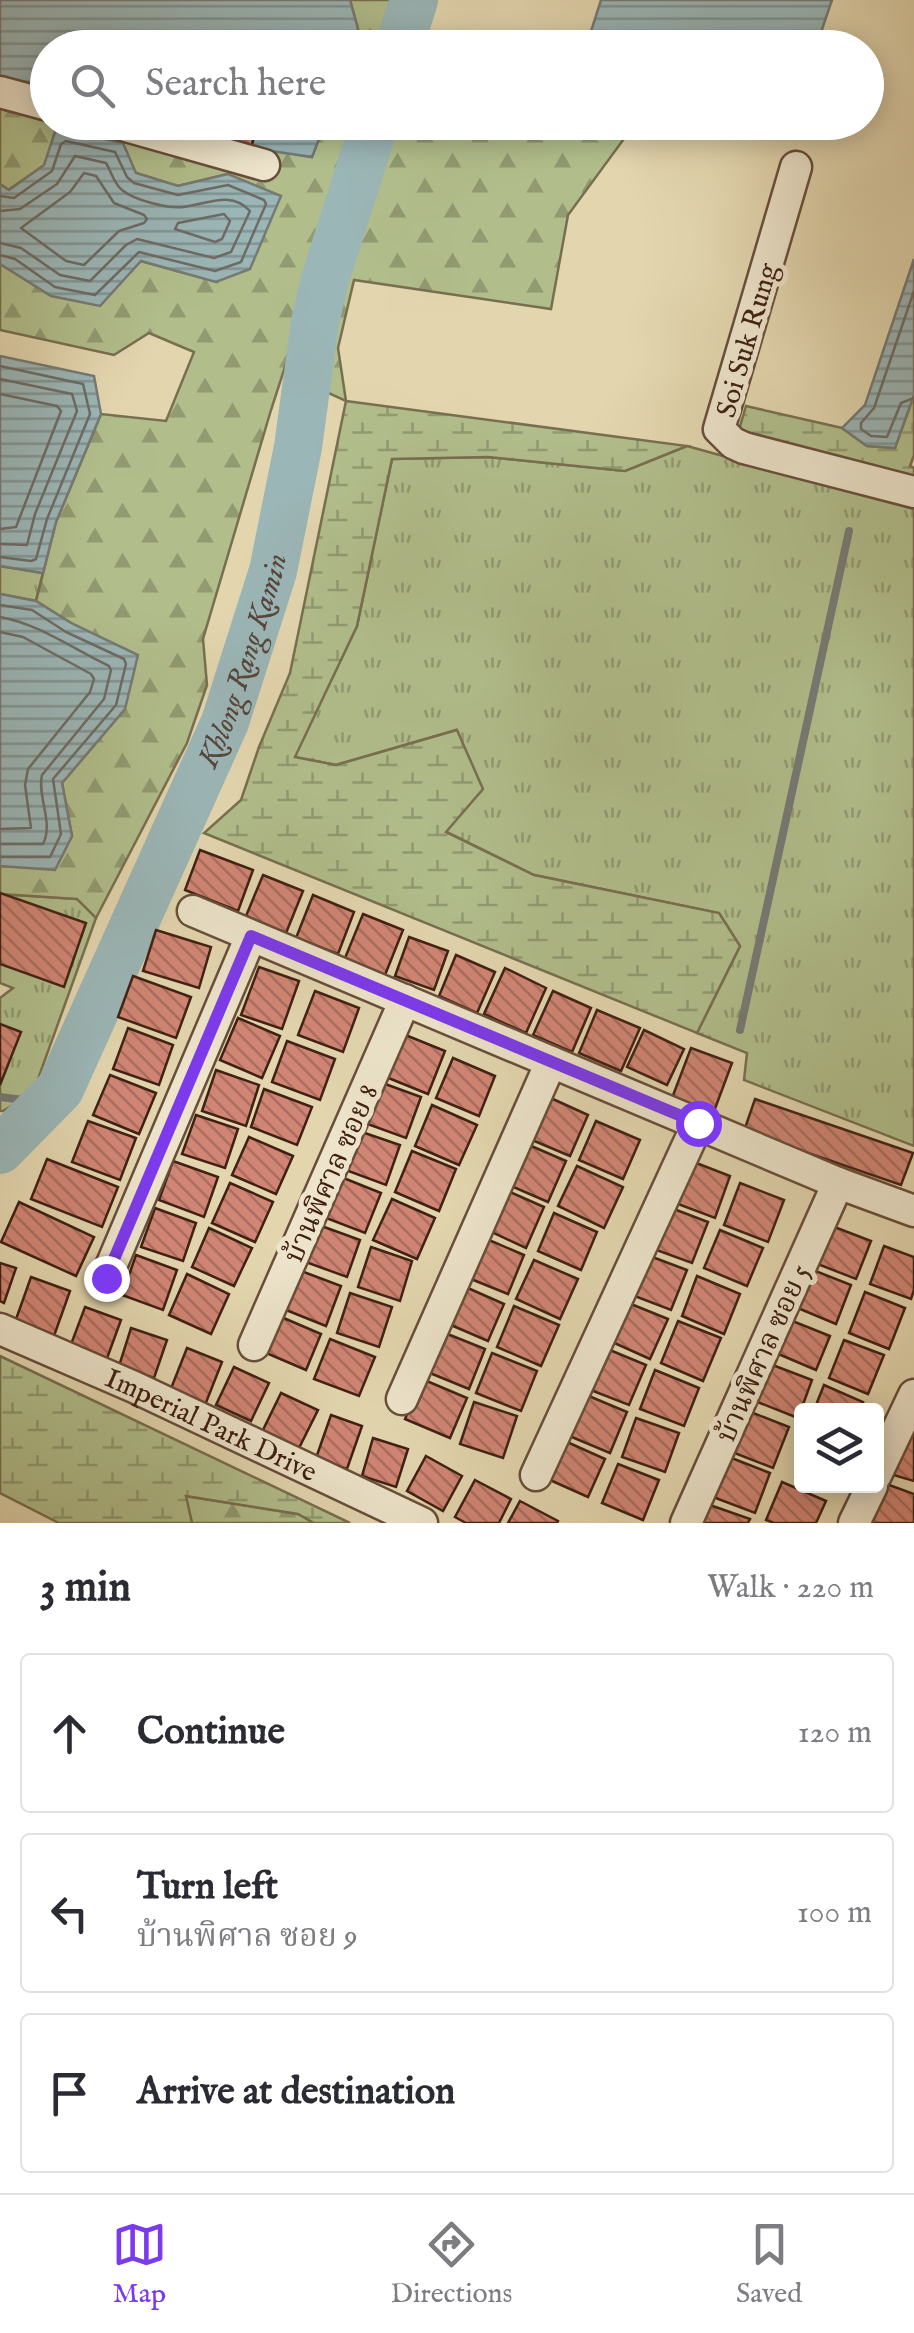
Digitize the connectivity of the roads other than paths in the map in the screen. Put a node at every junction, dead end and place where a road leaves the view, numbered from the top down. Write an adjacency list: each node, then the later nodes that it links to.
1 (0, 92): 2 (street)
2 (30, 100)
3 (177, 140): 4 (street)
4 (264, 164)
5 (796, 167): 6 (street, Soi Suk Rung)
6 (914, 492)
7 (193, 911): 8 (street)
8 (251, 936): 9 (street); 14 (street)
9 (405, 1000): 10 (street); 16 (street, บ้านพิศาล ซอย 8)
10 (550, 1062): 11 (street); 18 (street)
11 (698, 1123): 12 (street); 20 (street)
12 (838, 1183): 13 (street); 23 (street, บ้านพิศาล ซอย 5)
13 (914, 1212)
14 (106, 1278)
15 (0, 1329): 22 (street, Imperial Park Drive)
16 (254, 1346)
17 (914, 1395): 19 (street)
18 (402, 1399)
19 (884, 1458)
20 (536, 1474)
21 (869, 1493): 24 (street)
22 (422, 1523)
23 (686, 1523)
24 (854, 1523)

